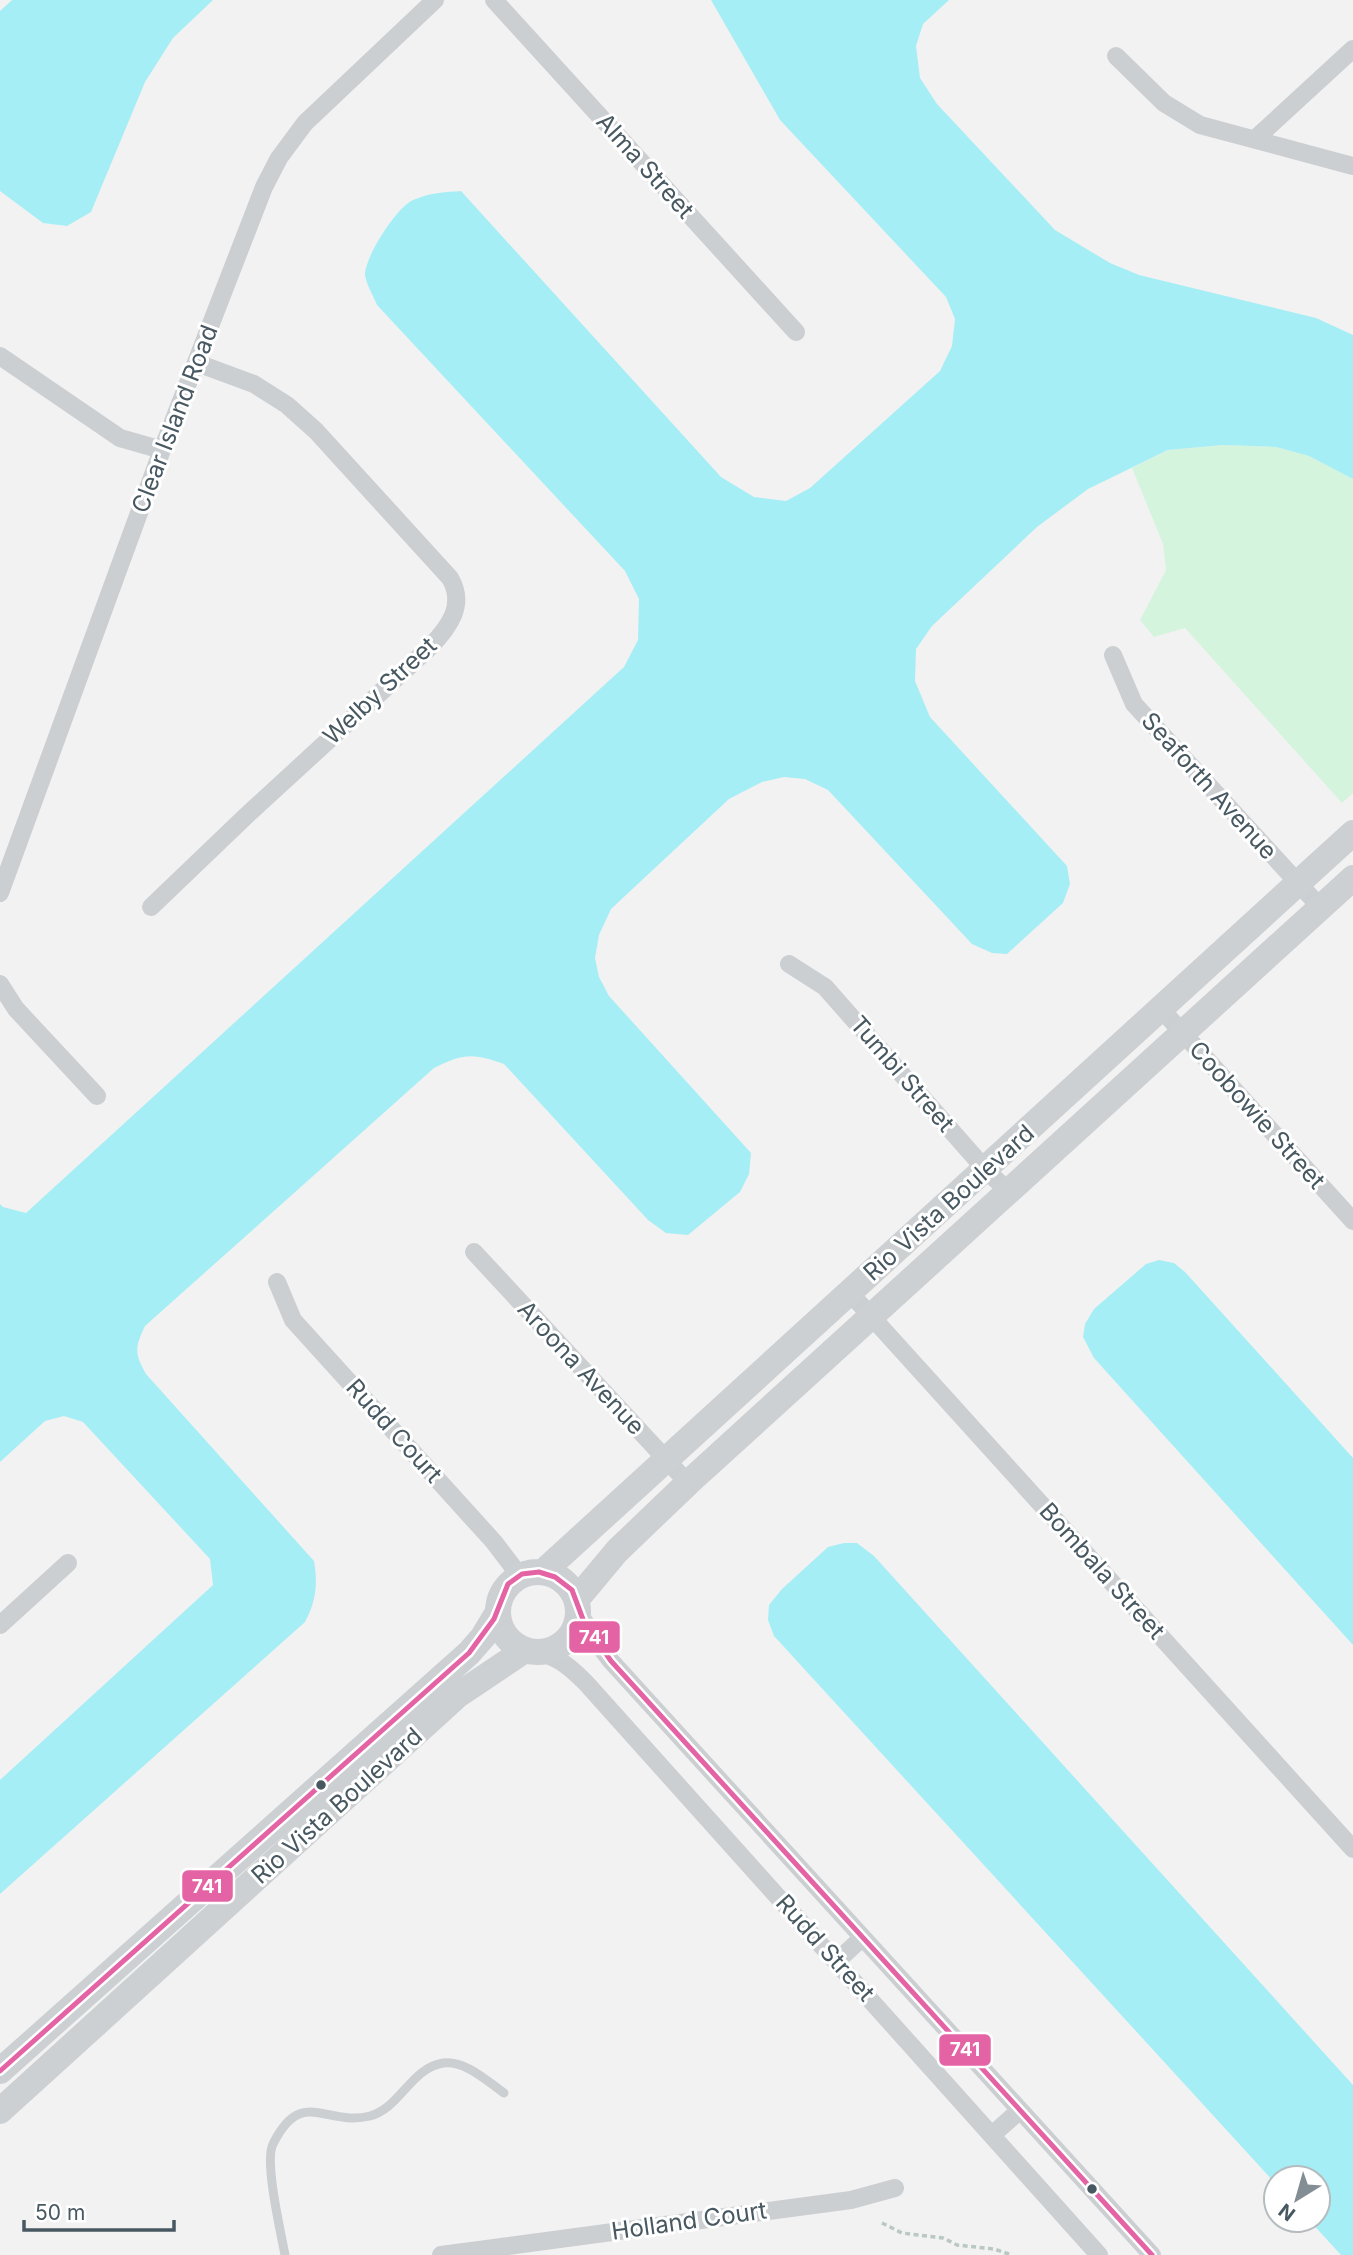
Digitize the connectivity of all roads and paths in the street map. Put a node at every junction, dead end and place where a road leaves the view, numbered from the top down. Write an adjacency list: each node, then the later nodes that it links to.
1 (435, 0): 9 (street, Clear Island Road)
2 (494, 0): 7 (street, Alma Street)
3 (1353, 49): 5 (street)
4 (1116, 56): 5 (street)
5 (1255, 139): 6 (street)
6 (1353, 166)
7 (796, 332)
8 (0, 356): 10 (street)
9 (197, 363): 10 (street, Clear Island Road); 16 (street, Welby Street)
10 (162, 450): 15 (street, Clear Island Road)
11 (1113, 655): 14 (street, Seaforth Avenue)
12 (1353, 833): 14 (street, Rio Vista Boulevard)
13 (1353, 878): 17 (street, Rio Vista Boulevard)
14 (1298, 884): 17 (street, Seaforth Avenue); 20 (street, Rio Vista Boulevard)
15 (0, 892)
16 (151, 907)
17 (1321, 908): 21 (street, Rio Vista Boulevard)
18 (789, 964): 23 (street, Tumbi Street)
19 (0, 984): 22 (street)
20 (1161, 1009): 21 (street, Coobowie Street); 23 (street, Rio Vista Boulevard)
21 (1184, 1033): 24 (street, Rio Vista Boulevard); 25 (street, Coobowie Street)
22 (97, 1096)
23 (985, 1169): 24 (street, Tumbi Street); 28 (street, Rio Vista Boulevard)
24 (1009, 1192): 29 (street, Rio Vista Boulevard)
25 (1353, 1221)
26 (474, 1252): 30 (street, Aroona Avenue)
27 (277, 1282): 33 (street, Rudd Court)
28 (850, 1293): 29 (street, Bombala Street); 30 (street, Rio Vista Boulevard)
29 (872, 1317): 31 (street, Rio Vista Boulevard); 38 (street, Bombala Street)
30 (666, 1459): 31 (street, Aroona Avenue); 33 (street, Rio Vista Boulevard)
31 (688, 1483): 34 (street, Rio Vista Boulevard)
32 (68, 1563): 36 (street)
33 (532, 1573): 34 (street); 35 (street)
34 (578, 1606): 37 (street); 39 (street, Rudd Street)
35 (498, 1612): 37 (street); 41 (street, Rio Vista Boulevard)
36 (0, 1625)
37 (533, 1651): 40 (street, Rudd Street); 42 (street, Rio Vista Boulevard)
38 (1353, 1849)
39 (862, 1938): 40 (street); 46 (street, Rudd Street)
40 (837, 1961): 47 (street, Rudd Street)
41 (46, 2030): 42 (street); 43 (street, Rio Vista Boulevard)
42 (66, 2051): 45 (street, Rio Vista Boulevard)
43 (0, 2071)
44 (504, 2093): 50 (lane)
45 (0, 2111)
46 (1019, 2111): 47 (street); 54 (street, Rudd Street)
47 (992, 2135): 53 (street, Rudd Street)
48 (895, 2188): 51 (street, Holland Court)
49 (882, 2223): 52 (path)
50 (285, 2255)
51 (441, 2255)
52 (1013, 2255)
53 (1099, 2255)
54 (1152, 2255)

